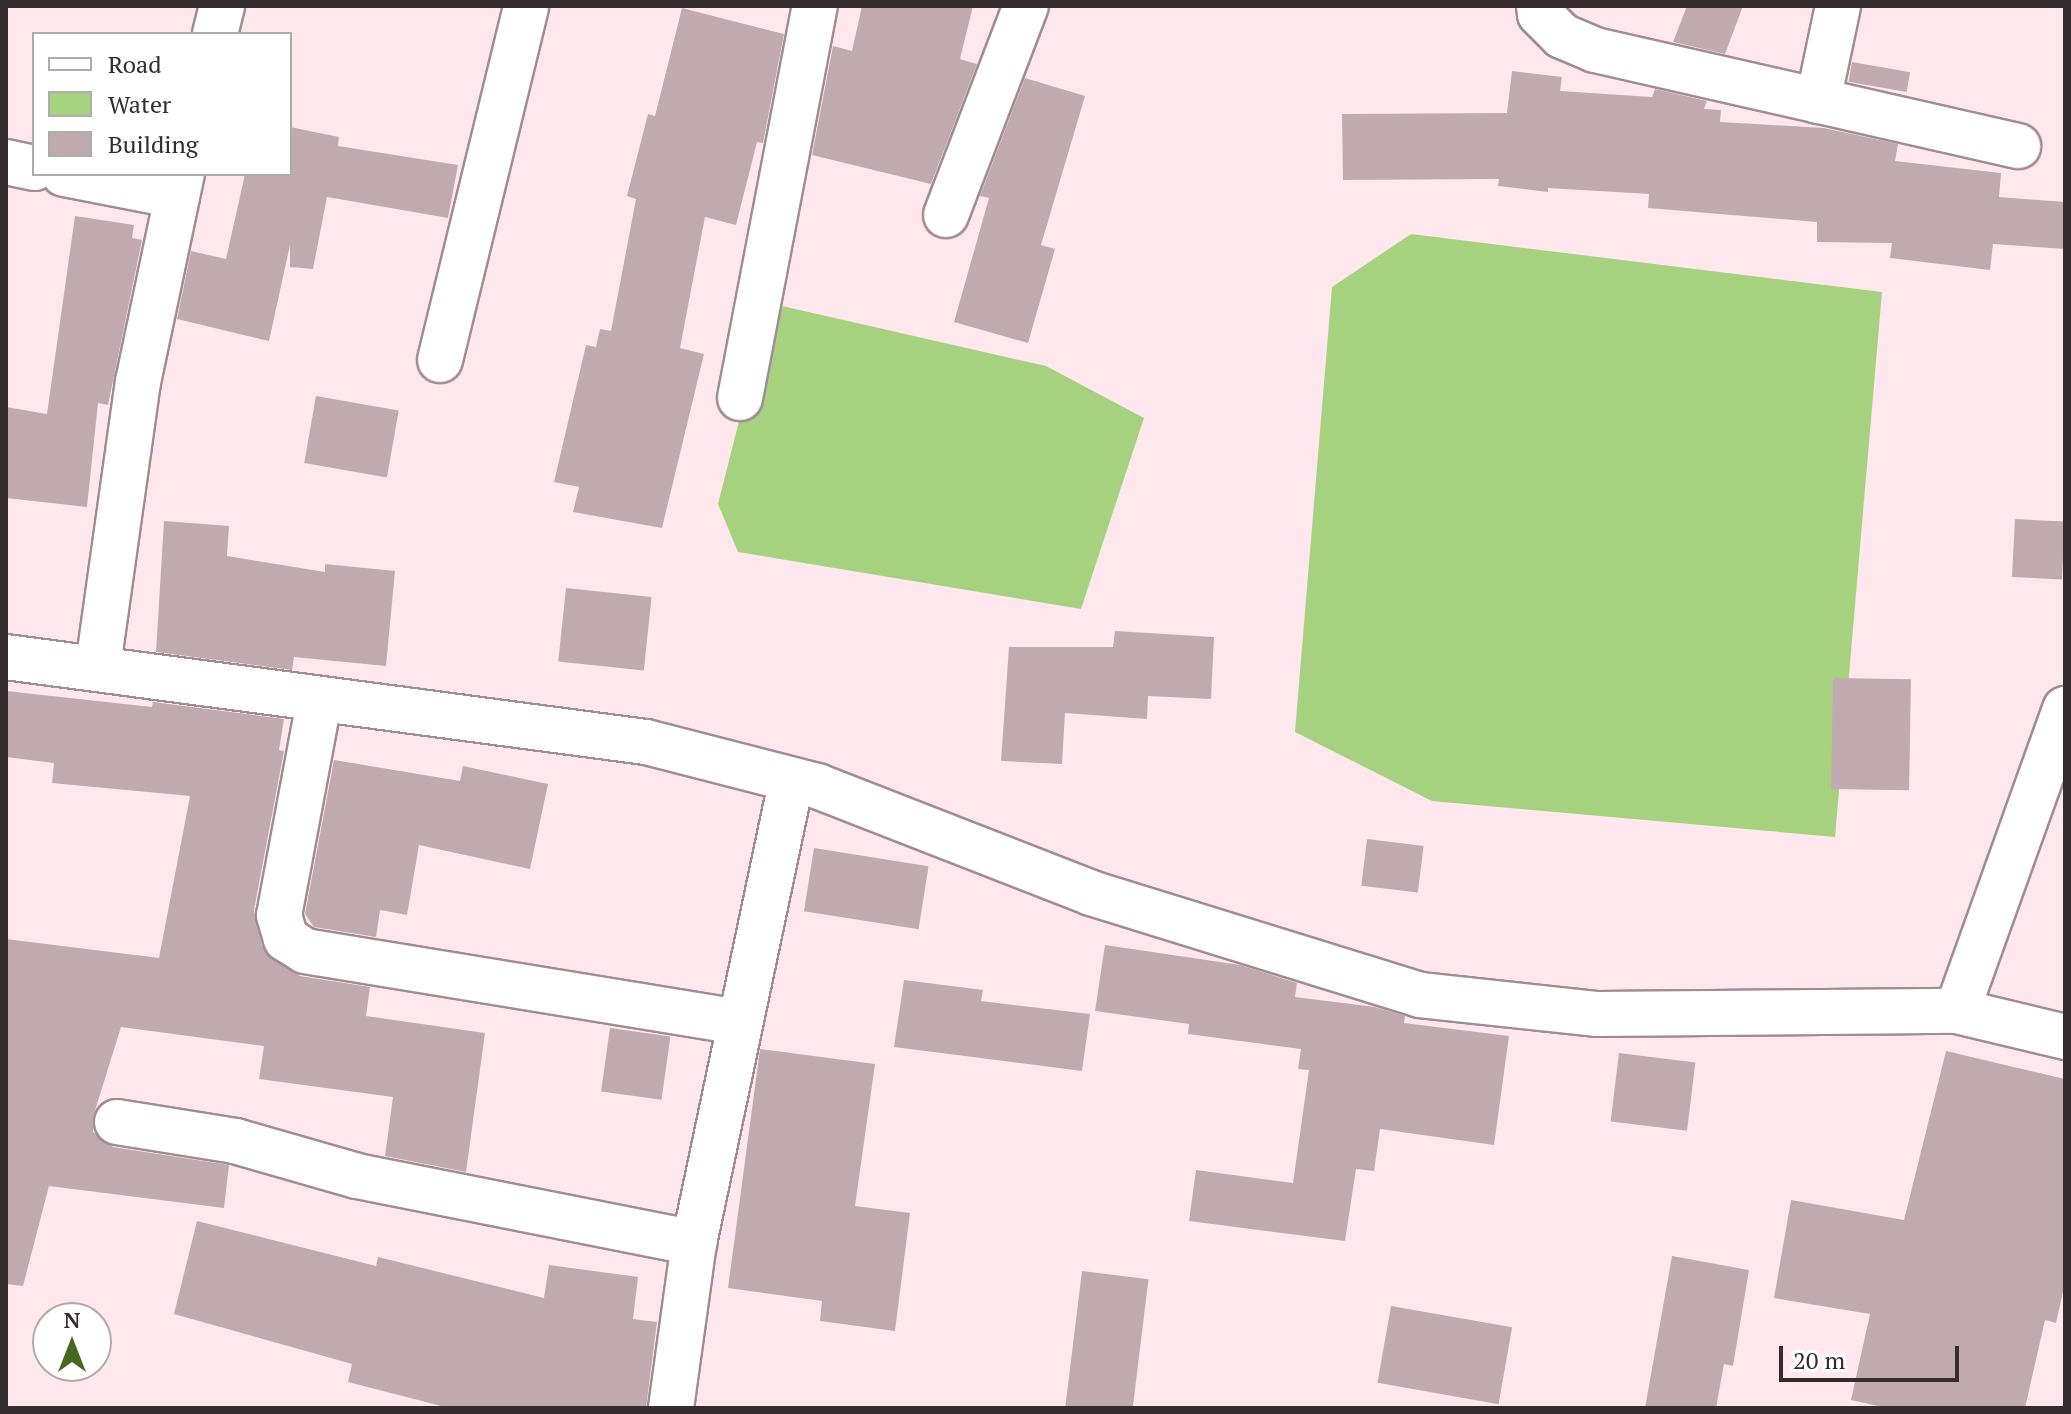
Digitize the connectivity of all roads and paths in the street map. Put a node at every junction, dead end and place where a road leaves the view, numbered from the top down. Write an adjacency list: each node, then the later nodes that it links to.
1 (222, 6): 7 (street)
2 (526, 6): 15 (street)
3 (815, 6): 16 (street)
4 (1026, 6): 14 (street)
5 (1539, 6): 8 (street)
6 (1838, 6): 8 (street)
7 (216, 32)
8 (1818, 101): 9 (street)
9 (2018, 146)
10 (6, 162): 11 (street)
11 (32, 168)
12 (85, 176): 13 (street)
13 (180, 185): 18 (street)
14 (946, 215)
15 (440, 360)
16 (740, 398)
17 (6, 657): 18 (street)
18 (98, 666): 19 (street)
19 (319, 702): 21 (street); 23 (street)
20 (2065, 709): 22 (street)
21 (791, 781): 22 (street); 23 (street)
22 (1957, 1011): 24 (street)
23 (740, 1022): 26 (street)
24 (2065, 1037)
25 (117, 1122): 26 (street)
26 (694, 1243): 27 (street)
27 (671, 1408)

